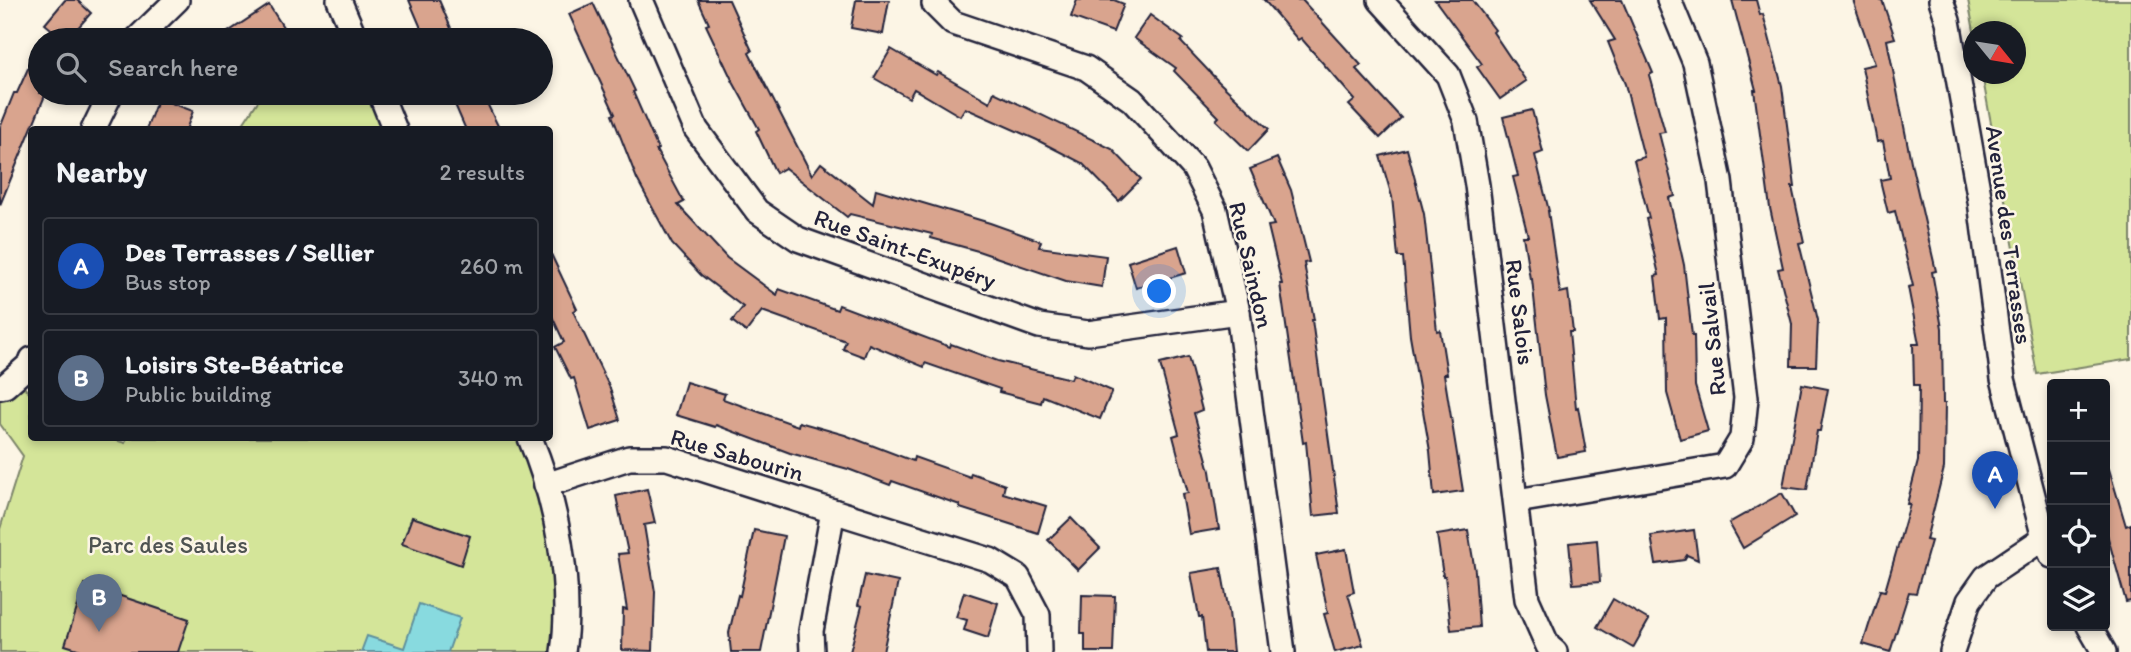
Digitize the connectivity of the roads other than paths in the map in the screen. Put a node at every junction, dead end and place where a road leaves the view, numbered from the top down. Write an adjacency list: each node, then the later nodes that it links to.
1 (177, 0): 8 (street)
2 (339, 0): 9 (street)
3 (641, 0): 14 (street, Rue Saint-Exupéry)
4 (936, 0): 14 (street, Rue Saindon)
5 (1380, 0): 19 (street, Rue Salois)
6 (1669, 0): 19 (street, Rue Salvail)
7 (1941, 0): 21 (street, Avenue des Terrasses)
8 (148, 28)
9 (351, 28)
10 (105, 105): 12 (street)
11 (385, 105): 13 (street)
12 (95, 126)
13 (394, 126)
14 (1238, 312): 27 (street, Rue Saindon)
15 (28, 365): 16 (street)
16 (3, 386)
17 (531, 441): 18 (street)
18 (546, 485): 20 (street, Rue Sabourin); 24 (street)
19 (1517, 501): 28 (street, Rue Salois)
20 (833, 511): 25 (street); 26 (street, Rue Sabourin)
21 (2047, 543)
22 (2047, 547): 29 (street)
23 (2092, 631): 30 (street)
24 (563, 652)
25 (811, 652)
26 (1039, 652)
27 (1283, 652)
28 (1555, 652)
29 (1952, 652)
30 (2104, 652)

